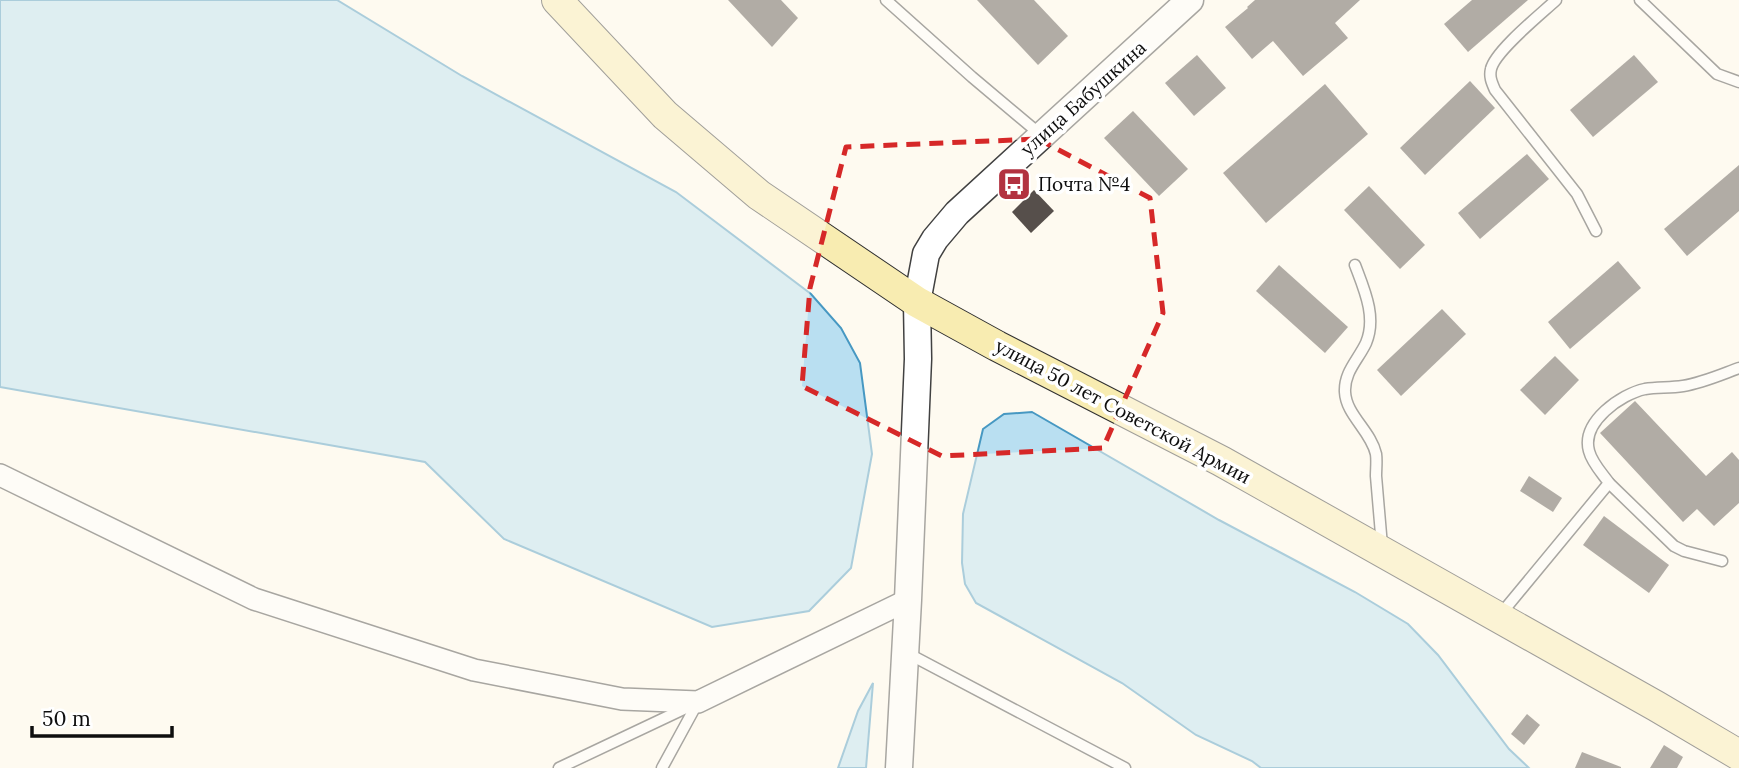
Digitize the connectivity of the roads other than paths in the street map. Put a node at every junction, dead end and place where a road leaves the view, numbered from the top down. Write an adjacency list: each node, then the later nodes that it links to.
1 (556, 0): 10 (main road, улица 50 лет Советской Армии)
2 (886, 0): 7 (lane)
3 (1190, 0): 7 (street, улица Бабушкина)
4 (1556, 0): 8 (lane)
5 (1640, 0): 6 (lane)
6 (1739, 82)
7 (1041, 135): 10 (street, улица Бабушкина)
8 (1596, 231)
9 (1355, 265): 14 (lane)
10 (916, 302): 14 (main road, улица 50 лет Советской Армии); 16 (street, улица Бабушкина)
11 (1739, 368): 13 (lane)
12 (0, 475): 19 (street)
13 (1609, 483): 15 (lane); 17 (lane)
14 (1382, 551): 17 (main road, улица 50 лет Советской Армии)
15 (1722, 561)
16 (908, 600): 18 (street, улица Бабушкина); 19 (street)
17 (1498, 617): 20 (main road, улица 50 лет Советской Армии)
18 (905, 652): 23 (street, улица Бабушкина); 24 (lane)
19 (698, 702): 21 (lane); 22 (lane)
20 (1739, 755)
21 (559, 768)
22 (662, 768)
23 (899, 768)
24 (1125, 768)

